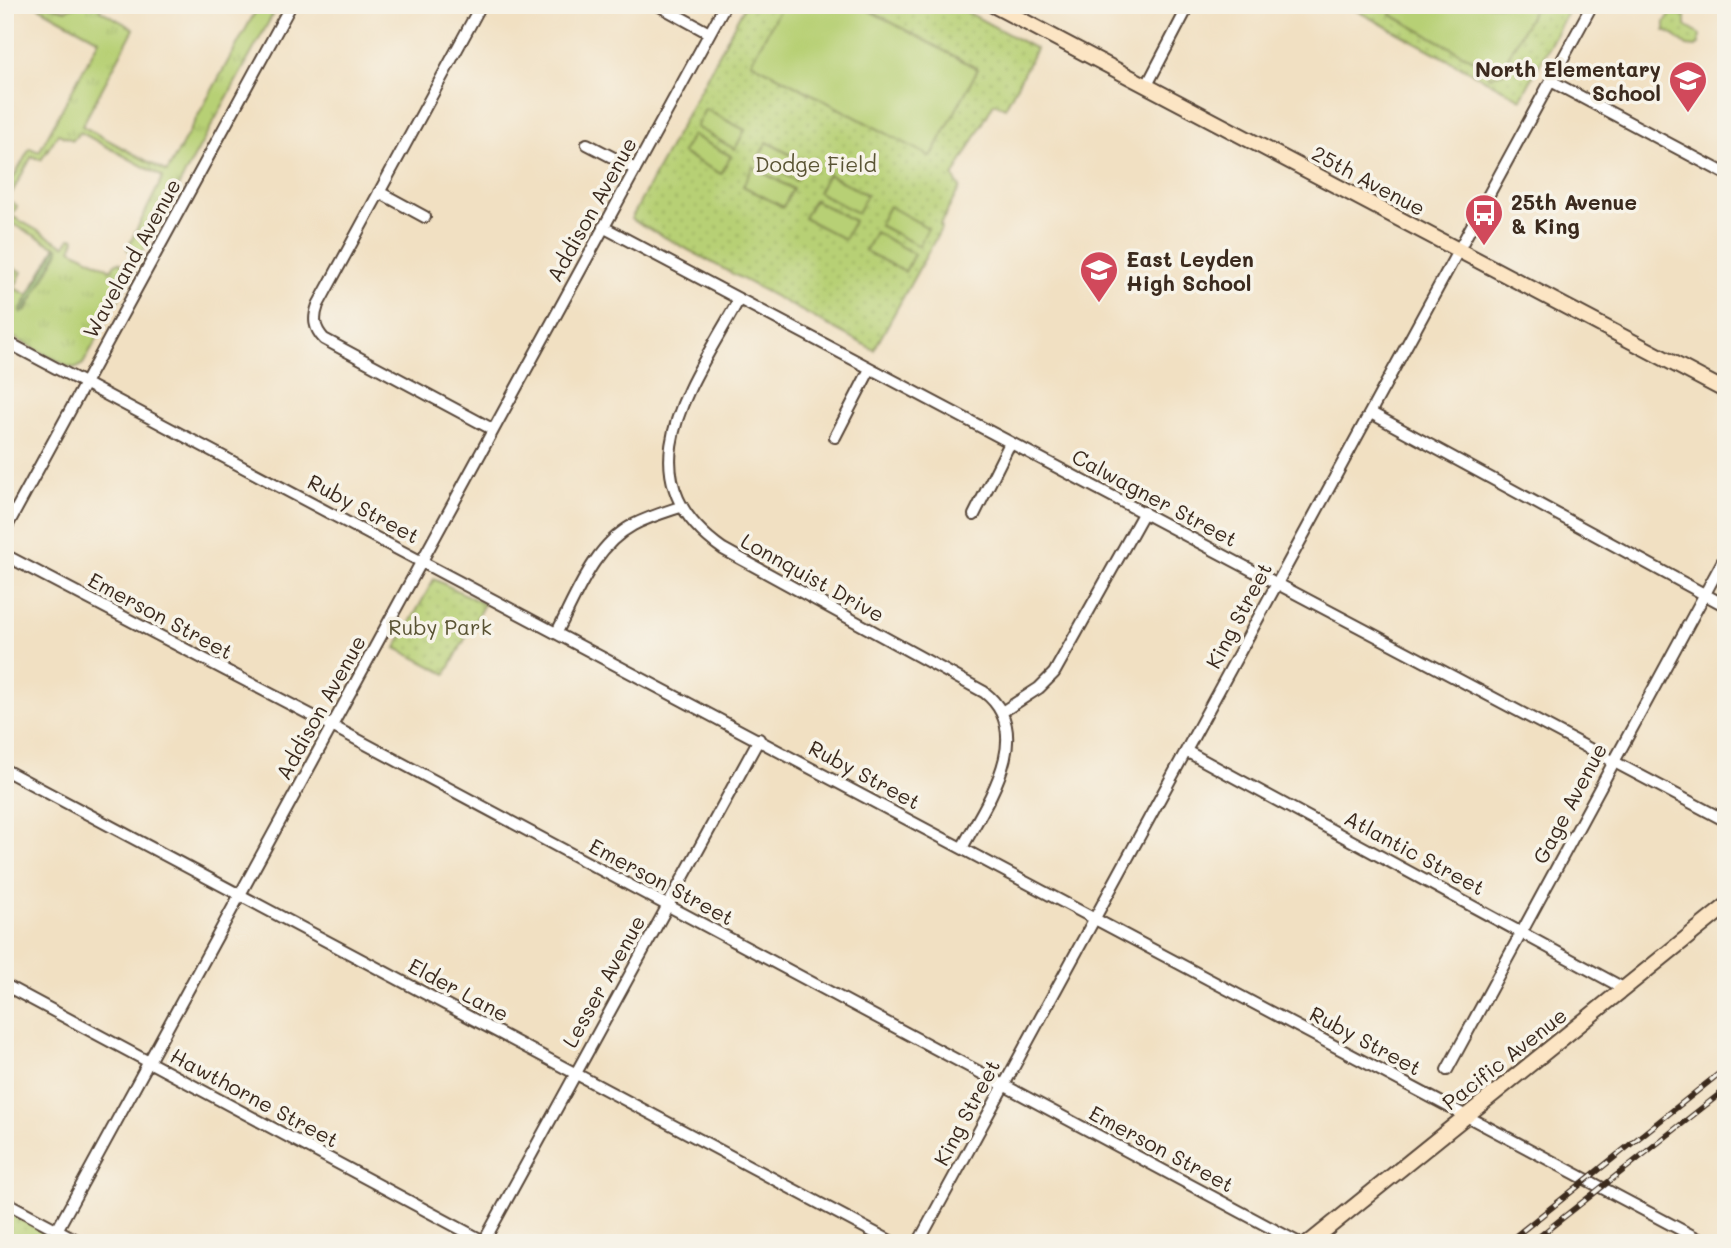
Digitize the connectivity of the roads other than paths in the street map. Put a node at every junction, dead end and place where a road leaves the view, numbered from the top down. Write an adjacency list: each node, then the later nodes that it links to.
1 (291, 5): 21 (street, Waveland Avenue)
2 (481, 5): 14 (street)
3 (658, 5): 8 (street)
4 (724, 5): 8 (street, Addison Avenue)
5 (993, 5): 10 (street, 25th Avenue)
6 (1189, 5): 10 (street)
7 (1592, 5): 9 (street, King Street)
8 (709, 33): 12 (street, Addison Avenue)
9 (1551, 81): 13 (street); 17 (street, King Street)
10 (1146, 87): 17 (street, 25th Avenue)
11 (587, 144): 12 (street)
12 (635, 169): 16 (street, Addison Avenue)
13 (1726, 174)
14 (379, 192): 15 (street); 24 (street)
15 (425, 217)
16 (603, 227): 18 (street, Calwagner Street); 24 (street, Addison Avenue)
17 (1458, 250): 22 (street, 25th Avenue); 23 (street, King Street)
18 (739, 299): 20 (street, Calwagner Street); 27 (street, Lonnquist Drive)
19 (5, 341): 21 (street, Ruby Street)
20 (870, 369): 25 (street); 26 (street, Calwagner Street)
21 (85, 383): 30 (street, Waveland Avenue); 33 (street, Ruby Street)
22 (1726, 391)
23 (1371, 412): 34 (street, King Street); 35 (street)
24 (492, 429): 33 (street, Addison Avenue)
25 (835, 437)
26 (1010, 443): 28 (street, Calwagner Street); 29 (street)
27 (680, 507): 37 (street); 38 (street, Lonnquist Drive)
28 (1144, 512): 34 (street, Calwagner Street); 38 (street)
29 (974, 515)
30 (5, 530)
31 (5, 555): 39 (street, Emerson Street)
32 (1726, 555): 35 (street, Gage Avenue)
33 (422, 560): 37 (street, Ruby Street); 39 (street, Addison Avenue)
34 (1276, 583): 41 (street, King Street); 42 (street, Calwagner Street)
35 (1704, 595): 36 (street); 42 (street, Gage Avenue)
36 (1726, 606)
37 (557, 632): 40 (street, Ruby Street)
38 (1002, 712): 45 (street)
39 (332, 726): 46 (street, Addison Avenue); 47 (street, Emerson Street)
40 (759, 739): 45 (street, Ruby Street); 47 (street, Lesser Avenue)
41 (1186, 751): 49 (street, King Street); 50 (street, Atlantic Street)
42 (1613, 762): 44 (street, Calwagner Street); 50 (street, Gage Avenue)
43 (5, 770): 46 (street, Elder Lane)
44 (1726, 821)
45 (962, 848): 49 (street, Ruby Street)
46 (240, 894): 53 (street, Addison Avenue); 55 (street, Elder Lane)
47 (667, 905): 55 (street, Lesser Avenue); 56 (street, Emerson Street)
48 (1726, 906): 52 (street, Pacific Avenue)
49 (1094, 918): 56 (street, King Street); 57 (street, Ruby Street)
50 (1522, 931): 52 (street, Atlantic Street); 54 (street, Gage Avenue)
51 (5, 985): 53 (street, Hawthorne Street)
52 (1625, 989): 57 (street, Pacific Avenue)
53 (149, 1061): 59 (street, Addison Avenue); 60 (street, Hawthorne Street)
54 (1447, 1070)
55 (575, 1073): 60 (street, Lesser Avenue); 63 (street, Elder Lane)
56 (1003, 1084): 64 (street, King Street); 65 (street, Emerson Street)
57 (1465, 1115): 66 (street, Pacific Avenue); 67 (street, Ruby Street)
58 (5, 1202): 59 (street)
59 (57, 1230): 61 (street, Addison Avenue); 62 (street)
60 (485, 1242)
61 (50, 1243)
62 (82, 1243)
63 (894, 1243)
64 (918, 1243)
65 (1299, 1243)
66 (1309, 1243)
67 (1706, 1243)

